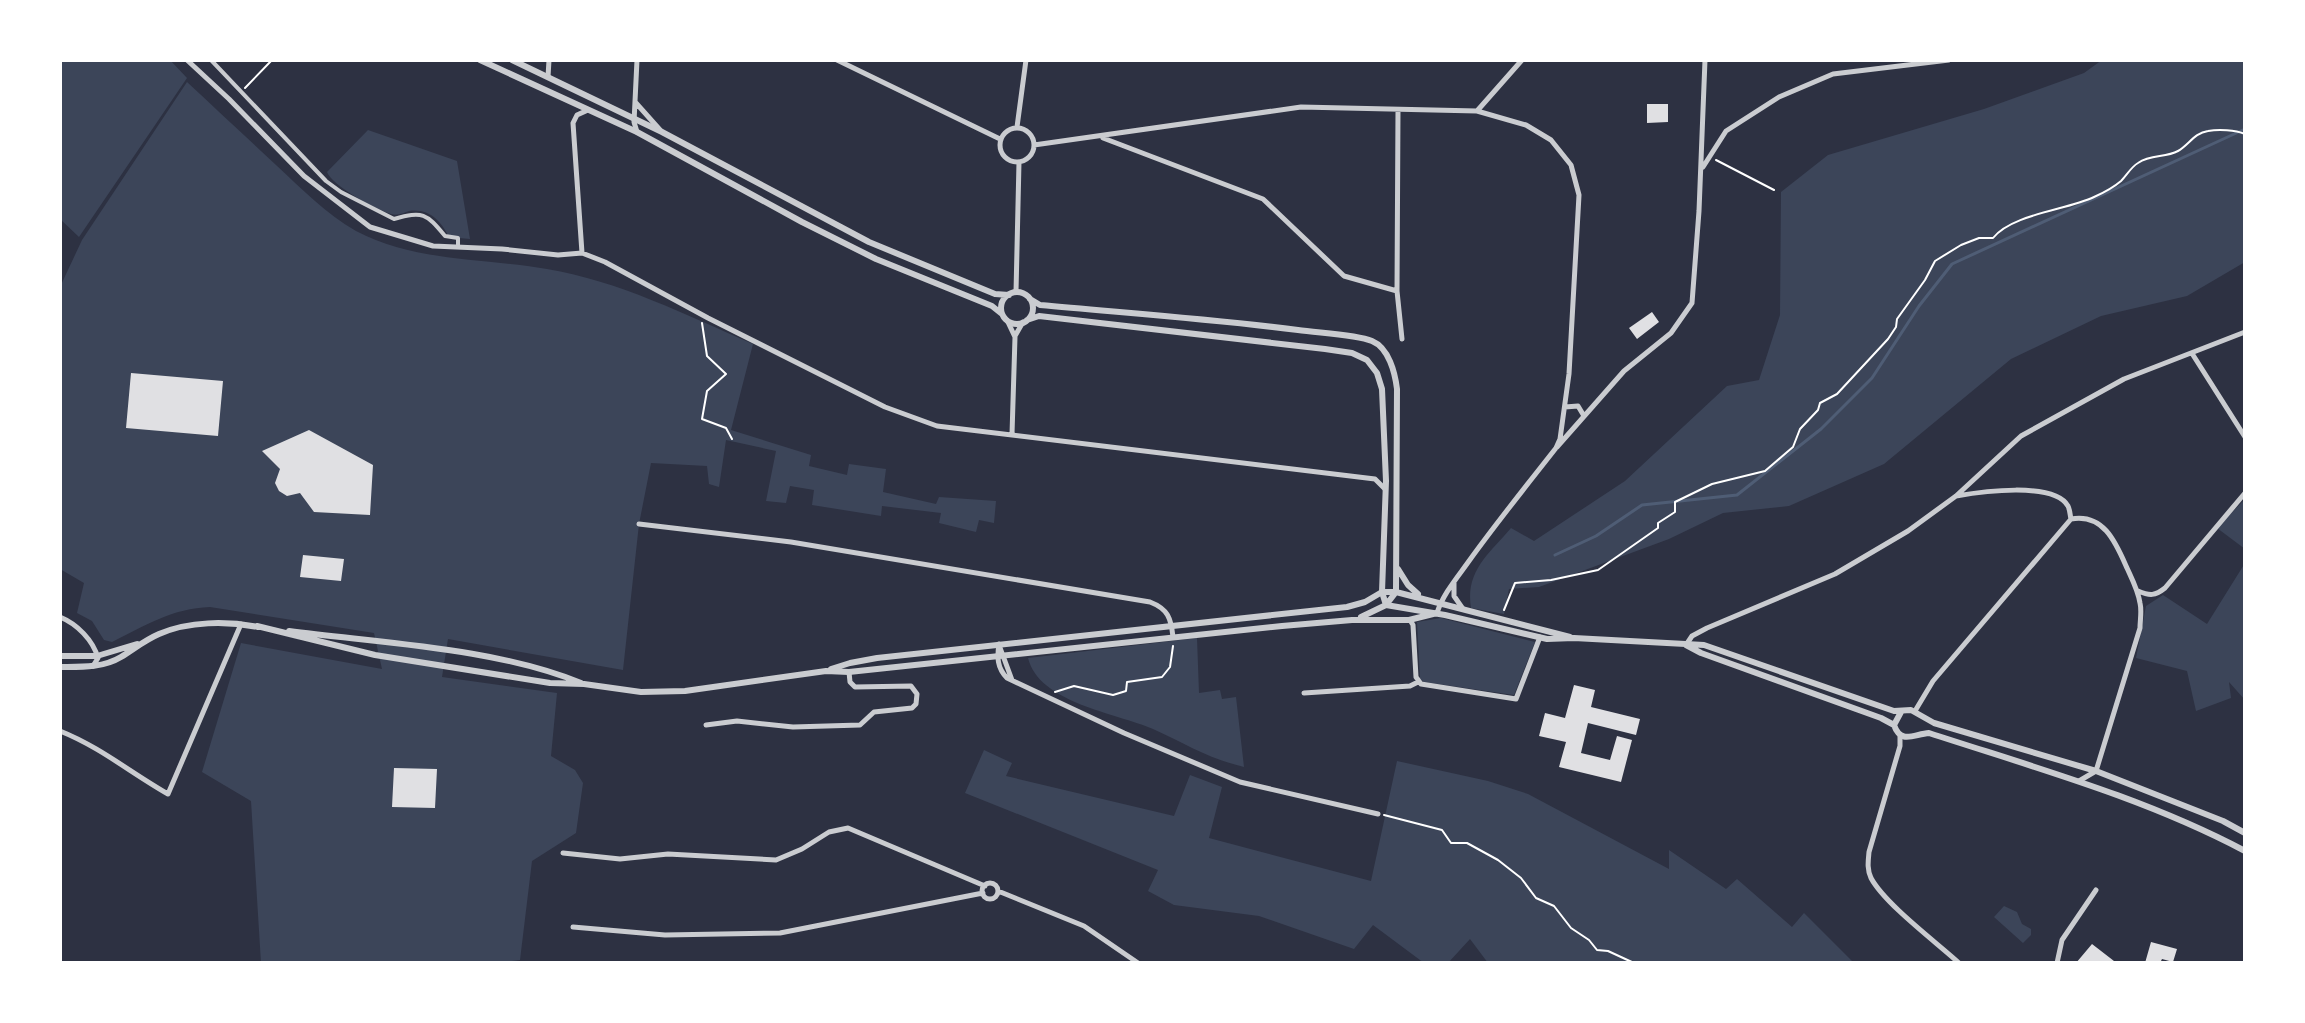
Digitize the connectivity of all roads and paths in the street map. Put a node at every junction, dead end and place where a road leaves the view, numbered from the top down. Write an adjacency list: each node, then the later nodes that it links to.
1 (187, 60): 31 (street)
2 (211, 60): 14 (street)
3 (272, 60): 14 (path)
4 (480, 60): 16 (street)
5 (512, 60): 13 (street)
6 (549, 60): 13 (street)
7 (637, 60): 15 (street)
8 (837, 60): 25 (street)
9 (1026, 60): 20 (street)
10 (1522, 60): 18 (street)
11 (1705, 60): 29 (street)
12 (1949, 60): 29 (street)
13 (548, 77): 19 (street)
14 (241, 92): 31 (street)
15 (635, 102): 19 (street); 22 (street)
16 (588, 110): 21 (street); 32 (street)
17 (1398, 110): 18 (street); 24 (street); 33 (street)
18 (1477, 111): 43 (street)
19 (634, 118): 21 (street); 22 (street)
20 (1017, 127): 25 (street); 26 (street)
21 (637, 132): 36 (street)
22 (662, 132): 34 (street)
23 (2245, 134): 69 (path)
24 (1102, 137): 26 (street); 33 (street)
25 (1000, 139): 27 (street)
26 (1034, 145): 27 (street)
27 (1019, 162): 34 (street)
28 (1720, 163): 30 (path)
29 (1700, 172): 45 (street)
30 (1774, 190)
31 (459, 248): 32 (street)
32 (582, 253): 47 (street)
33 (1397, 291): 41 (street)
34 (1012, 293): 35 (street); 36 (street)
35 (1030, 299): 37 (street); 58 (street)
36 (1005, 317): 37 (street); 40 (street)
37 (1025, 321): 40 (street); 51 (street)
38 (702, 323): 49 (path)
39 (2245, 332): 42 (street)
40 (1015, 337): 47 (street)
41 (1402, 339)
42 (2193, 355): 48 (street); 55 (street)
43 (1565, 407): 44 (street); 45 (street)
44 (1563, 416): 46 (street); 50 (street)
45 (1584, 417): 46 (street)
46 (1577, 426): 50 (street)
47 (1012, 434): 52 (street)
48 (2245, 437)
49 (732, 439)
50 (1556, 448): 59 (street)
51 (1386, 470): 52 (street); 53 (street)
52 (1375, 479): 53 (street)
53 (1386, 492): 61 (street)
54 (2245, 493): 60 (street)
55 (1956, 496): 56 (street); 81 (street)
56 (2071, 519): 60 (street); 94 (street)
57 (639, 524): 74 (street)
58 (1397, 565): 62 (street); 63 (street)
59 (1454, 582): 64 (street); 66 (street)
60 (2137, 590): 102 (street)
61 (1382, 592): 62 (street); 65 (street); 74 (street)
62 (1396, 592): 63 (street); 65 (street)
63 (1422, 597): 64 (street)
64 (1441, 603): 66 (street); 67 (street)
65 (1386, 605): 67 (street); 70 (street)
66 (1464, 610): 69 (street)
67 (1437, 613): 71 (street); 77 (street)
68 (60, 617): 83 (street)
69 (1500, 619): 75 (street)
70 (1352, 620): 71 (street); 76 (street)
71 (1409, 620): 89 (street)
72 (241, 624): 73 (street); 79 (street); 97 (street)
73 (257, 626): 90 (street); 90 (street)
74 (1172, 626): 76 (street); 80 (street)
75 (1538, 628): 77 (street); 78 (street)
76 (1173, 637): 84 (street); 92 (path)
77 (1540, 638): 78 (street); 89 (street)
78 (1574, 638): 81 (street)
79 (144, 642): 83 (street); 85 (street)
80 (999, 644): 84 (street); 87 (street)
81 (1686, 645): 93 (street); 96 (street)
82 (60, 656): 83 (street)
83 (97, 656): 85 (street)
84 (1000, 657): 88 (street); 92 (street)
85 (92, 666): 86 (street)
86 (60, 667)
87 (826, 671): 88 (street); 90 (street)
88 (849, 672): 95 (street)
89 (1418, 682): 91 (street)
90 (584, 684)
91 (1304, 693)
92 (1050, 699): 104 (street)
93 (1901, 712): 94 (street); 96 (street)
94 (1918, 713): 98 (street); 102 (street)
95 (706, 725)
96 (1894, 725): 99 (street)
97 (60, 731)
98 (1918, 734): 100 (street); 103 (street)
99 (1900, 735): 100 (street); 101 (street)
100 (1909, 738): 101 (street)
101 (1900, 746): 114 (street)
102 (2096, 771): 103 (street); 105 (street)
103 (2078, 781): 106 (street)
104 (1378, 814): 113 (path)
105 (2245, 833)
106 (2245, 851)
107 (563, 853): 108 (street)
108 (984, 889): 110 (street); 110 (street); 111 (street)
109 (2096, 890): 115 (street)
110 (998, 891): 112 (street)
111 (573, 927)
112 (1138, 963)
113 (1634, 963)
114 (1959, 963)
115 (2057, 963)

